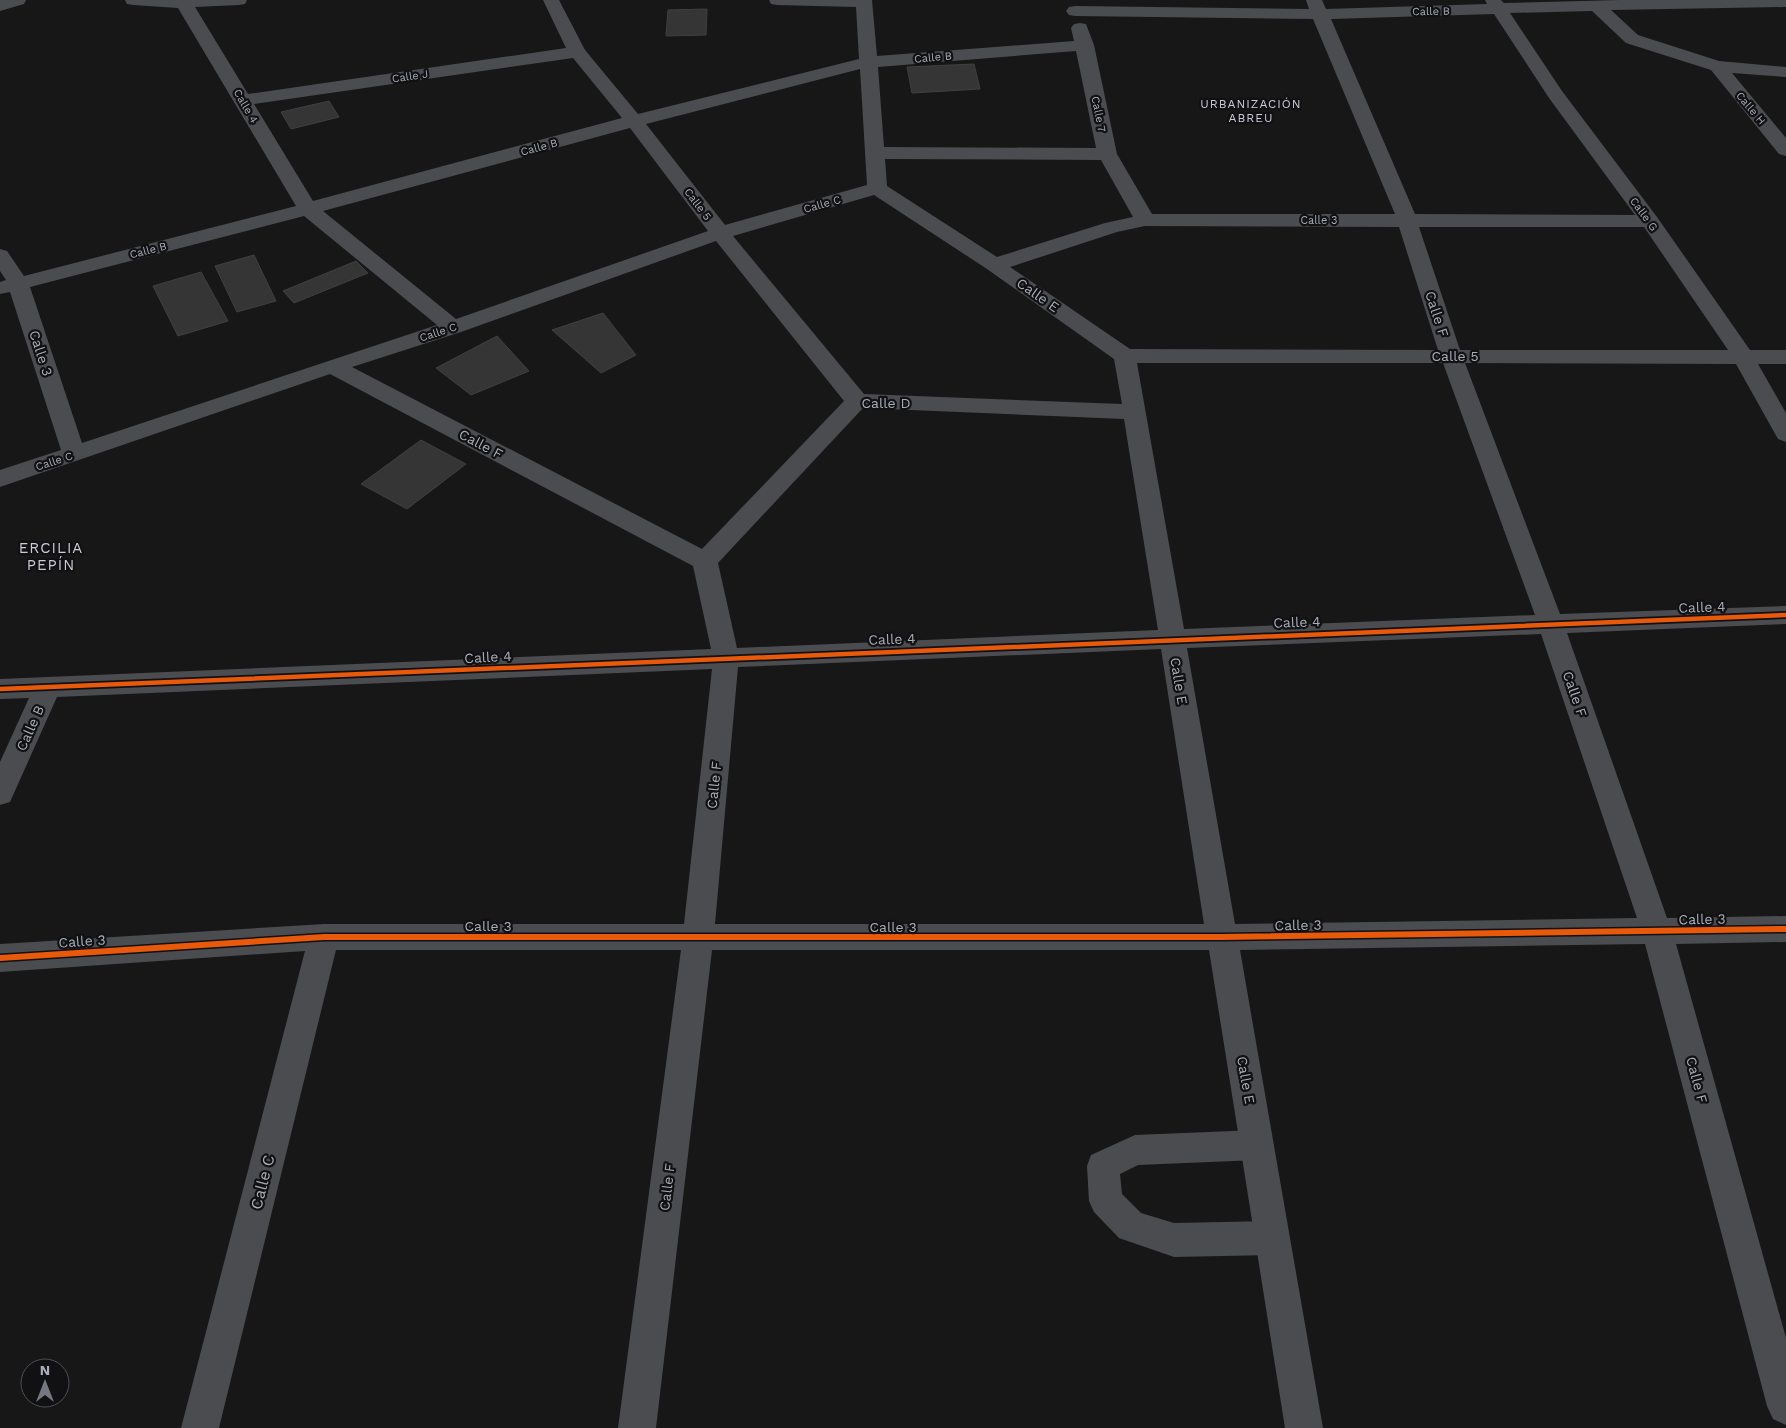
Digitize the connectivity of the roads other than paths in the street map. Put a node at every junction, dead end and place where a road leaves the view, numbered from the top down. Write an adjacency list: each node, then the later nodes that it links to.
1 (18, 0): 10 (street)
2 (133, 0): 8 (street)
3 (239, 0): 8 (street)
4 (551, 0): 15 (street, Calle 5)
5 (777, 0): 6 (street)
6 (863, 1): 16 (street)
7 (1786, 2): 12 (street, Calle B)
8 (184, 3): 19 (street, Calle 4)
9 (1496, 5): 12 (street, Calle B); 13 (street, Calle B); 28 (street, Calle G)
10 (0, 6)
11 (1076, 6): 13 (street, Calle B); 14 (street, Calle 7)
12 (1596, 6): 17 (street)
13 (1317, 7): 27 (street, Calle F)
14 (1085, 45): 16 (street, Calle B); 23 (street, Calle 7)
15 (577, 52): 19 (street, Calle J); 20 (street, Calle 5)
16 (868, 62): 20 (street, Calle B); 22 (street)
17 (1717, 66): 18 (street); 21 (street, Calle H)
18 (1786, 72)
19 (243, 100): 25 (street, Calle 4)
20 (634, 121): 25 (street, Calle B); 29 (street, Calle 5)
21 (1786, 150)
22 (875, 153): 23 (street); 24 (street)
23 (1107, 154): 26 (street, Calle 7)
24 (877, 188): 29 (street, Calle C); 31 (street, Calle E)
25 (308, 210): 32 (street, Calle B); 33 (street)
26 (1145, 220): 27 (street, Calle 3); 31 (street, Calle 3)
27 (1407, 220): 28 (street, Calle 3); 35 (street, Calle F)
28 (1650, 221): 36 (street, Calle G)
29 (720, 233): 33 (street, Calle C); 39 (street, Calle 5)
30 (0, 254): 32 (street, Calle 3)
31 (994, 265): 34 (street, Calle E)
32 (9, 286): 42 (street, Calle 3)
33 (453, 327): 38 (street, Calle C)
34 (1125, 356): 35 (street, Calle 5); 40 (street, Calle E)
35 (1451, 356): 36 (street, Calle 5); 46 (street, Calle F)
36 (1742, 356): 37 (street, Calle 5); 41 (street, Calle G)
37 (1786, 356)
38 (332, 366): 42 (street, Calle C); 44 (street, Calle F)
39 (857, 401): 40 (street, Calle D); 44 (street, Calle D)
40 (1134, 412): 47 (street, Calle E)
41 (1786, 434)
42 (74, 454): 43 (street, Calle C)
43 (0, 479)
44 (705, 561): 48 (street, Calle F)
45 (1786, 614): 46 (street, Calle 4)
46 (1551, 624): 47 (street, Calle 4); 53 (street, Calle F)
47 (1172, 639): 48 (street, Calle 4); 55 (street, Calle E)
48 (726, 658): 50 (street, Calle 4); 56 (street, Calle F)
49 (0, 689): 50 (street, Calle 4)
50 (47, 689): 51 (street, Calle B)
51 (0, 794)
52 (1786, 928): 53 (street, Calle 3)
53 (1657, 932): 55 (street, Calle 3); 60 (street, Calle F)
54 (324, 936): 56 (street, Calle 3); 57 (street, Calle 3); 61 (street, Calle C)
55 (1222, 937): 56 (street, Calle 3); 58 (street, Calle E)
56 (698, 938): 62 (street, Calle F)
57 (0, 958)
58 (1257, 1145): 59 (street, Calle E); 59 (lane)
59 (1272, 1238): 63 (street, Calle E)
60 (1786, 1406)
61 (200, 1428)
62 (637, 1428)
63 (1304, 1428)

